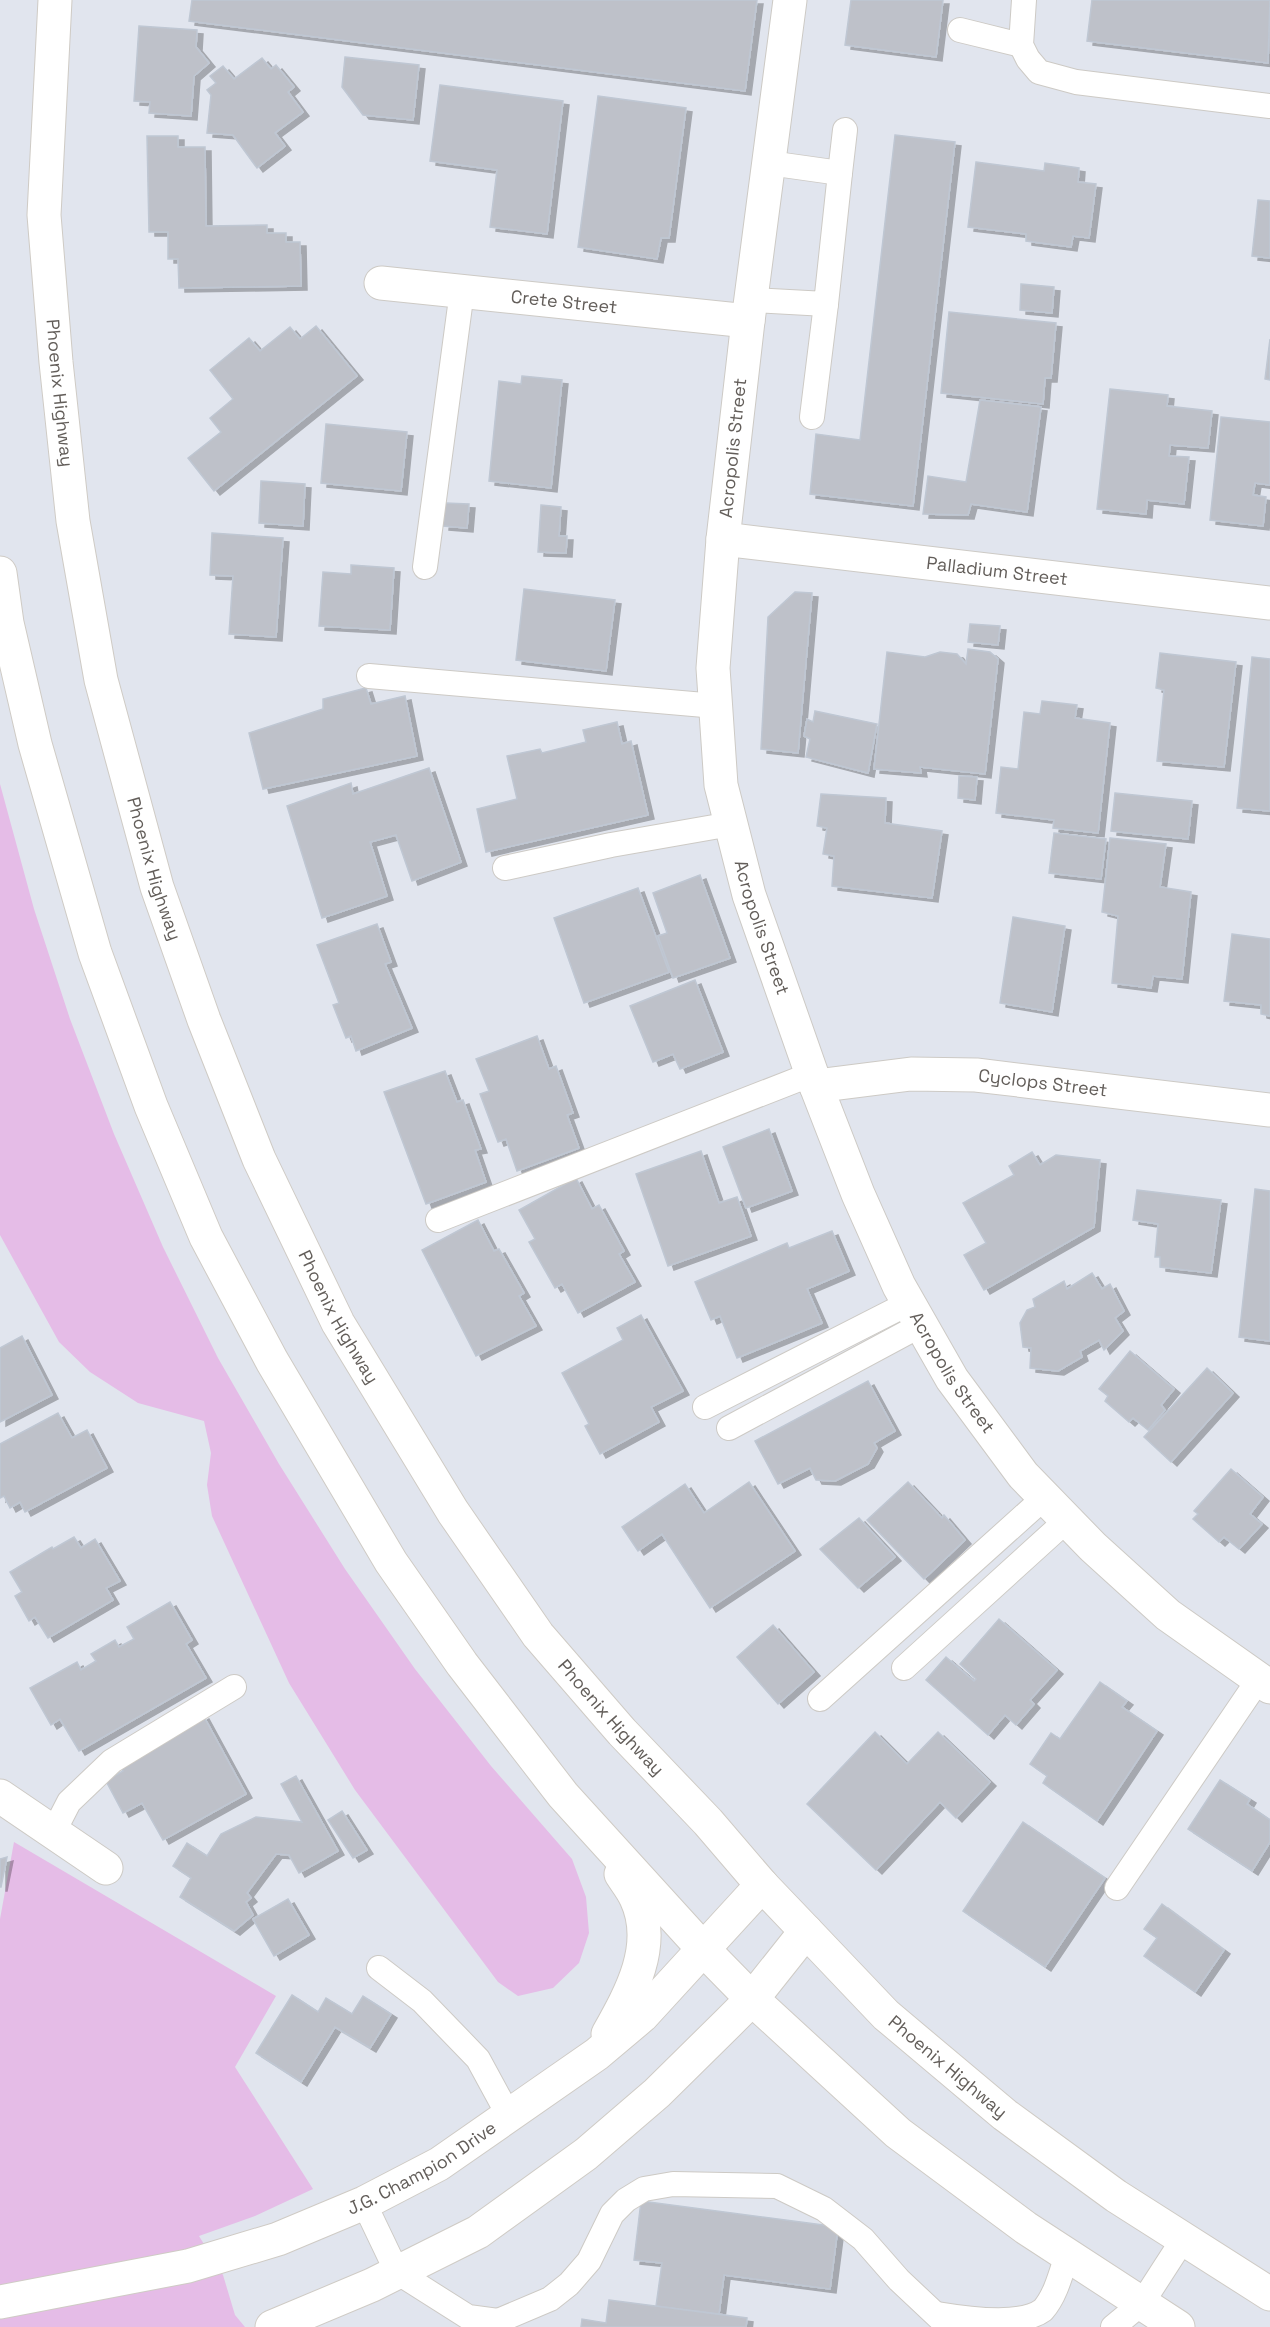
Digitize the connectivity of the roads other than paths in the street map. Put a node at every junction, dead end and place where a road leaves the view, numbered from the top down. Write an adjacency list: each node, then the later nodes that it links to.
1 (55, 0): 38 (main road, Phoenix Highway)
2 (790, 0): 8 (main road, Acropolis Street)
3 (1024, 0): 5 (lane)
4 (960, 30): 5 (lane)
5 (1021, 45): 6 (lane)
6 (1270, 106)
7 (845, 130): 9 (lane)
8 (769, 163): 9 (lane); 13 (main road, Acropolis Street)
9 (840, 173): 12 (lane)
10 (381, 283): 11 (main road, Crete Street)
11 (462, 291): 13 (main road, Crete Street); 16 (lane)
12 (826, 304): 13 (lane); 14 (lane)
13 (749, 310): 15 (main road, Acropolis Street)
14 (812, 417)
15 (723, 539): 18 (main road, Palladium Street); 20 (main road, Acropolis Street)
16 (425, 567)
17 (0, 573): 35 (main road)
18 (1270, 603)
19 (369, 676): 20 (lane)
20 (716, 706): 21 (main road, Acropolis Street)
21 (731, 824): 22 (lane); 23 (main road, Acropolis Street)
22 (505, 868)
23 (814, 1080): 24 (main road, Cyclops Street); 25 (lane); 26 (main road, Acropolis Street)
24 (1270, 1110)
25 (438, 1220)
26 (915, 1314): 27 (lane); 28 (lane); 29 (main road, Acropolis Street)
27 (705, 1407)
28 (729, 1428)
29 (1056, 1508): 30 (lane); 31 (main road, Acropolis Street); 33 (lane)
30 (904, 1668)
31 (1265, 1683): 39 (lane)
32 (234, 1687): 36 (lane)
33 (820, 1699)
34 (0, 1796): 36 (main road)
35 (586, 1819): 41 (main road); 44 (main road)
36 (53, 1833): 37 (main road)
37 (106, 1868)
38 (762, 1885): 40 (main road, Phoenix Highway); 41 (main road, J.G. Champion Drive)
39 (1117, 1888)
40 (806, 1931): 43 (main road); 47 (main road, Phoenix Highway)
41 (704, 1950): 43 (main road); 44 (main road, J.G. Champion Drive)
42 (379, 1968): 45 (lane)
43 (752, 1999): 48 (main road); 49 (main road)
44 (597, 2054): 45 (main road, J.G. Champion Drive)
45 (509, 2116): 46 (main road, J.G. Champion Drive)
46 (364, 2203): 49 (lane); 51 (main road, J.G. Champion Drive)
47 (1184, 2238): 50 (main road, Phoenix Highway); 52 (lane)
48 (1067, 2255): 52 (main road); 53 (lane)
49 (397, 2272): 53 (lane); 54 (main road)
50 (1270, 2294)
51 (0, 2302)
52 (1142, 2303): 55 (lane); 56 (main road)
53 (943, 2321)
54 (272, 2327)
55 (1113, 2327)
56 (1178, 2327)

